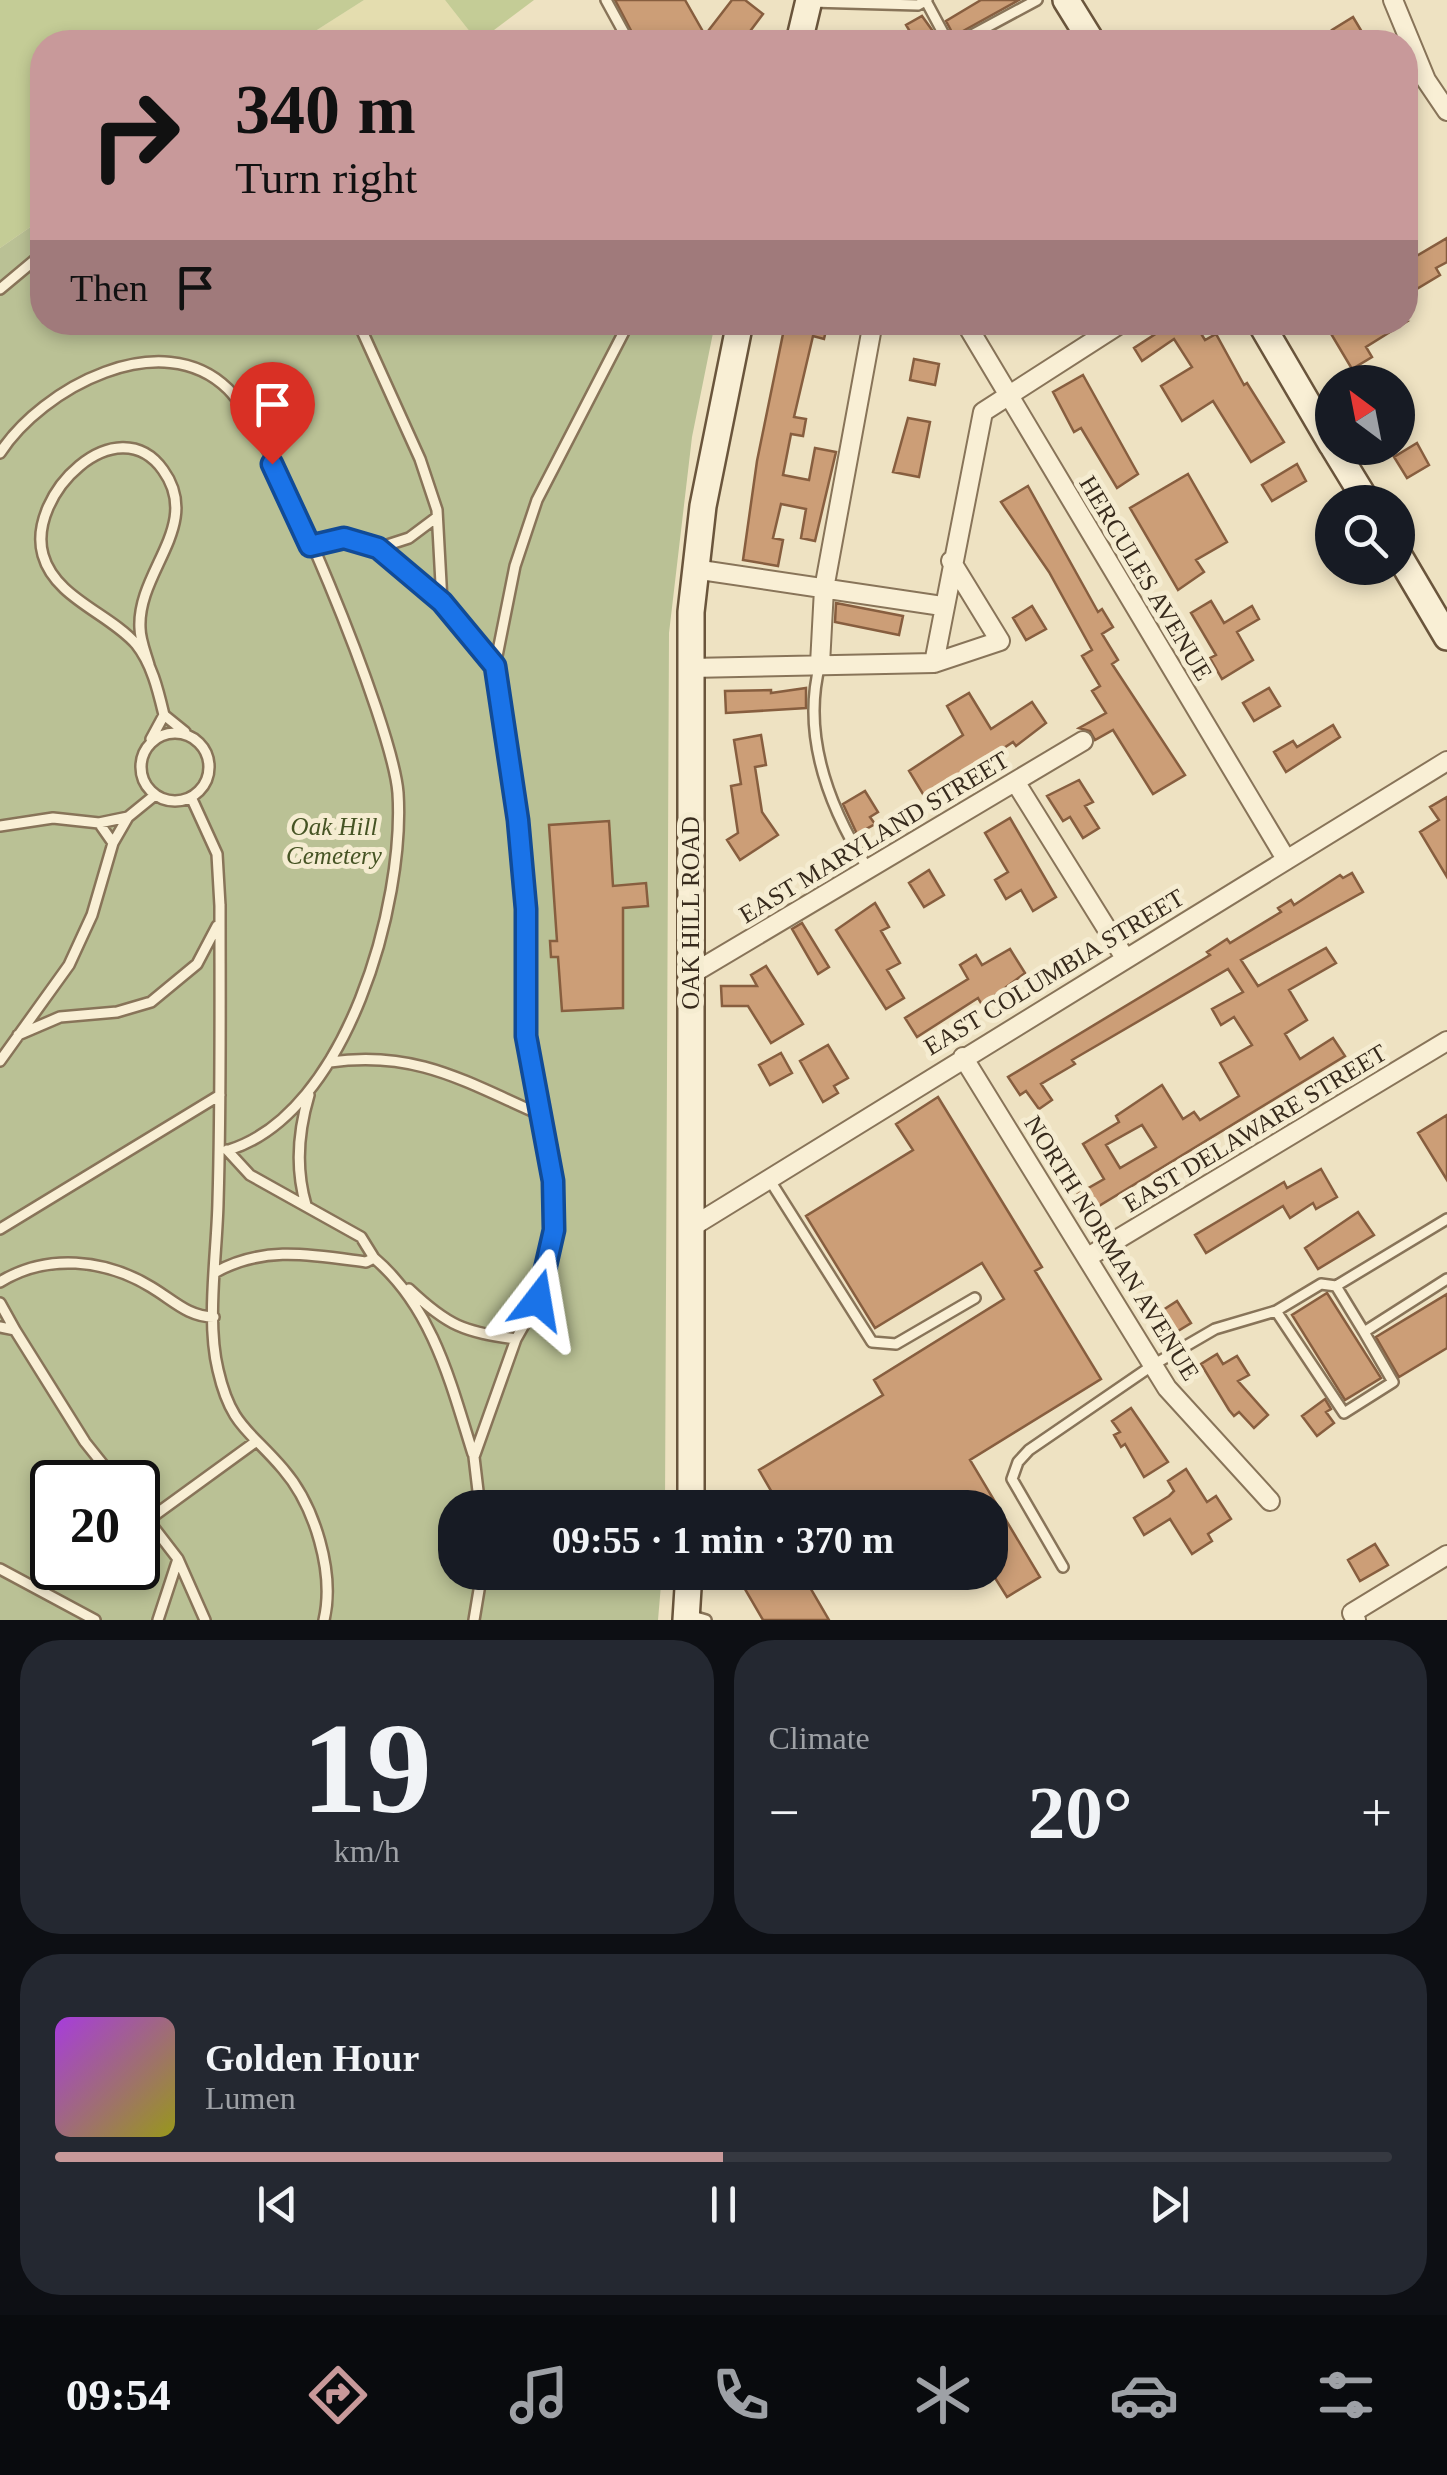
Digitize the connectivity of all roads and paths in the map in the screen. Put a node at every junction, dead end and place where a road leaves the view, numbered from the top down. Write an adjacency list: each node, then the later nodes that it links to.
1 (606, 0): 8 (lane)
2 (926, 0): 7 (lane); 10 (lane)
3 (1037, 0): 11 (lane)
4 (1066, 0): 12 (main road)
5 (1393, 0): 13 (street)
6 (808, 2): 7 (lane); 9 (main road)
7 (851, 2)
8 (622, 30)
9 (802, 30)
10 (942, 30)
11 (981, 30)
12 (1085, 30)
13 (1405, 30)
14 (1418, 61): 15 (street)
15 (1447, 110)
16 (30, 264): 17 (lane)
17 (0, 290)
18 (364, 335): 28 (lane)
19 (622, 335): 41 (lane)
20 (737, 335): 32 (main road, OAK HILL ROAD)
21 (870, 335): 34 (street)
22 (972, 335): 25 (street, HERCULES AVENUE)
23 (1102, 335): 25 (street)
24 (1268, 335): 26 (main road)
25 (1006, 394): 31 (street); 55 (street, HERCULES AVENUE)
26 (1315, 415)
27 (0, 454): 29 (lane)
28 (437, 517): 30 (lane); 35 (lane)
29 (310, 546): 30 (lane); 64 (lane)
30 (378, 548): 35 (lane)
31 (951, 561): 36 (street); 39 (street)
32 (694, 570): 34 (street); 42 (main road, OAK HILL ROAD)
33 (1415, 583): 37 (main road)
34 (824, 589): 36 (street); 38 (street)
35 (442, 602): 41 (lane)
36 (942, 606): 39 (street)
37 (1447, 637)
38 (820, 664): 39 (street); 42 (street); 56 (lane)
39 (934, 664)
40 (149, 665): 40 (lane); 43 (lane)
41 (495, 666): 67 (lane)
42 (690, 668): 59 (main road, OAK HILL ROAD)
43 (164, 715): 44 (lane); 46 (lane)
44 (191, 736): 46 (lane); 50 (lane)
45 (1083, 741): 48 (street, EAST MARYLAND STREET)
46 (148, 746): 49 (lane)
47 (1447, 762): 55 (street, EAST COLUMBIA STREET)
48 (1016, 783): 56 (street, EAST MARYLAND STREET); 58 (street)
49 (155, 795): 50 (lane); 51 (lane)
50 (191, 797): 57 (lane)
51 (128, 817): 52 (lane); 54 (lane)
52 (99, 823): 53 (lane); 54 (lane)
53 (0, 826)
54 (112, 843): 60 (lane)
55 (1286, 859): 58 (street, EAST COLUMBIA STREET)
56 (868, 869): 59 (street, EAST MARYLAND STREET)
57 (220, 904): 60 (lane); 66 (lane)
58 (1124, 958): 62 (street, EAST COLUMBIA STREET)
59 (690, 975): 73 (main road, OAK HILL ROAD)
60 (18, 1035): 63 (lane)
61 (1447, 1040): 74 (street, EAST DELAWARE STREET)
62 (963, 1057): 69 (street, EAST COLUMBIA STREET); 74 (street, NORTH NORMAN AVENUE)
63 (0, 1061)
64 (330, 1062): 65 (lane); 67 (lane)
65 (311, 1088): 68 (lane); 70 (lane)
66 (220, 1095): 68 (lane); 72 (lane)
67 (540, 1114): 88 (lane)
68 (224, 1150): 70 (lane); 76 (lane)
69 (768, 1177): 73 (street, EAST COLUMBIA STREET); 81 (lane)
70 (306, 1206): 75 (lane)
71 (1447, 1219): 80 (lane)
72 (0, 1228)
73 (690, 1228): 94 (main road, OAK HILL ROAD)
74 (1088, 1257): 89 (street, NORTH NORMAN AVENUE)
75 (374, 1258): 76 (lane); 77 (lane)
76 (216, 1272): 84 (lane)
77 (398, 1278): 88 (lane); 91 (lane)
78 (1447, 1279): 87 (lane)
79 (0, 1282): 84 (lane)
80 (1336, 1286): 83 (lane); 87 (lane)
81 (975, 1298)
82 (0, 1302): 86 (lane)
83 (1276, 1311): 87 (lane); 89 (lane)
84 (214, 1317): 90 (lane)
85 (0, 1327): 86 (lane)
86 (16, 1330): 92 (lane)
87 (1364, 1332)
88 (516, 1339): 91 (lane)
89 (1153, 1365): 95 (street, NORTH NORMAN AVENUE); 100 (lane)
90 (254, 1443): 96 (lane); 109 (lane)
91 (474, 1458): 93 (lane)
92 (100, 1460)
93 (478, 1490)
94 (690, 1490)
95 (1270, 1501)
96 (160, 1511)
97 (160, 1536): 99 (lane)
98 (1447, 1555): 104 (street)
99 (178, 1560): 107 (lane); 108 (lane)
100 (1063, 1567)
101 (0, 1569): 106 (lane)
102 (479, 1590): 110 (lane)
103 (691, 1590): 105 (main road)
104 (1356, 1616)
105 (693, 1618)
106 (95, 1620)
107 (158, 1620)
108 (205, 1620)
109 (324, 1620)
110 (474, 1620)

